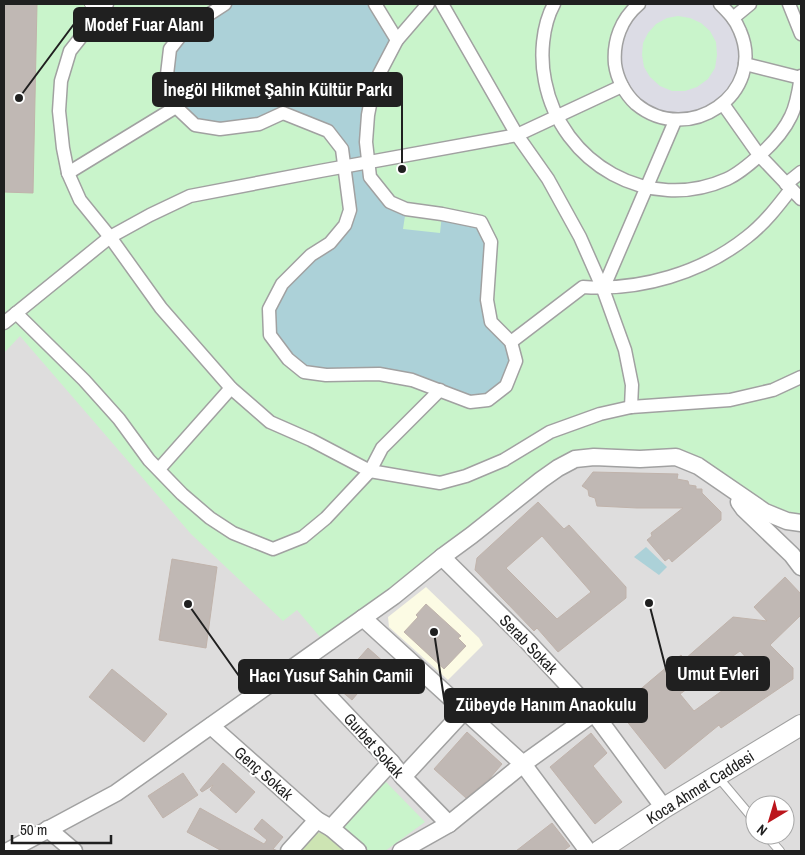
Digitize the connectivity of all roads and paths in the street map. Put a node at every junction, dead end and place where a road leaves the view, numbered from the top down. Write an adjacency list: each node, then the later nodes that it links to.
1 (89, 4): 10 (lane)
2 (225, 4): 19 (street)
3 (375, 4): 14 (street)
4 (428, 4): 14 (street)
5 (442, 4): 22 (street)
6 (554, 4): 20 (street)
7 (720, 4): 12 (street)
8 (750, 4): 12 (street)
9 (789, 4): 13 (street)
10 (106, 5): 27 (street)
11 (634, 5): 17 (street)
12 (733, 18): 15 (street)
13 (801, 34)
14 (397, 40): 24 (street)
15 (745, 64): 16 (street); 18 (street)
16 (801, 77): 23 (street)
17 (622, 86): 20 (street); 21 (street)
18 (723, 104): 21 (street); 23 (street)
19 (176, 108): 25 (street); 27 (street)
20 (556, 117): 22 (street); 29 (street)
21 (675, 120): 29 (street)
22 (517, 135): 24 (street); 32 (street)
23 (759, 155): 28 (street); 29 (street)
24 (368, 162): 25 (street); 35 (street)
25 (344, 166): 31 (street); 38 (street)
26 (801, 172): 28 (street)
27 (68, 173): 31 (street)
28 (789, 187): 30 (street); 32 (street)
29 (646, 188): 32 (street)
30 (801, 199)
31 (110, 237): 33 (street); 37 (street)
32 (603, 288): 35 (street); 39 (street)
33 (16, 312): 34 (street); 40 (street)
34 (4, 323)
35 (511, 342): 38 (street)
36 (801, 377): 39 (street)
37 (231, 388): 40 (street); 41 (street)
38 (440, 390): 41 (street)
39 (631, 407): 41 (street)
40 (159, 469): 41 (street)
41 (370, 471)
42 (732, 489): 43 (street); 44 (street); 45 (street)
43 (801, 523)
44 (798, 556)
45 (442, 557): 46 (street); 49 (street, Serab Sokak)
46 (363, 618): 47 (street); 48 (street)
47 (299, 665): 51 (street); 52 (street, Gurbet Sokak)
48 (465, 710): 53 (street); 55 (street)
49 (594, 713): 53 (street); 56 (street, Serab Sokak)
50 (801, 725): 54 (street, Koca Ahmet Caddesi)
51 (211, 726): 58 (street, Genç Sokak); 60 (street)
52 (391, 762): 55 (street, Gurbet Sokak); 58 (street)
53 (523, 764): 59 (street); 67 (street)
54 (717, 776): 56 (street, Koca Ahmet Caddesi); 57 (lane)
55 (403, 777): 59 (street, Gurbet Sokak)
56 (664, 808): 61 (street, Koca Ahmet Caddesi)
57 (745, 809)
58 (324, 824): 64 (street); 65 (street, Genç Sokak)
59 (449, 824): 66 (street)
60 (48, 829): 62 (street); 63 (street)
61 (611, 848)
62 (8, 851)
63 (74, 851)
64 (289, 851)
65 (358, 851)
66 (401, 851)
67 (588, 851)

